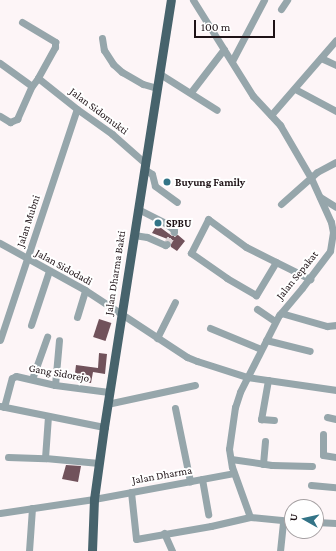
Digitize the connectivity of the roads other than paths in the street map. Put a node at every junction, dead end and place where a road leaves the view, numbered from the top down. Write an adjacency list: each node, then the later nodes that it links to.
1 (171, 0): 14 (main road, Jalan Dharma Bakti)
2 (193, 0): 9 (street, Jalan Sepakat)
3 (264, 0): 11 (street)
4 (287, 0): 5 (street)
5 (281, 9)
6 (22, 22): 15 (street)
7 (102, 38): 17 (street)
8 (336, 40): 10 (street)
9 (224, 49): 11 (street, Jalan Sepakat); 19 (street)
10 (321, 58): 13 (street); 18 (street)
11 (232, 61): 23 (street, Jalan Sepakat)
12 (0, 63): 16 (street)
13 (336, 65)
14 (160, 74): 17 (main road, Jalan Dharma Bakti); 19 (street)
15 (38, 78): 16 (street); 20 (street, Jalan Sidomukti)
16 (32, 86): 24 (street)
17 (158, 88): 26 (main road, Jalan Dharma Bakti)
18 (294, 89): 22 (street); 23 (street)
19 (191, 92): 21 (street)
20 (76, 109): 26 (street, Jalan Sidomukti); 37 (street, Jalan Mubni)
21 (217, 110)
22 (336, 110)
23 (271, 115): 27 (street, Jalan Sepakat)
24 (0, 116)
25 (336, 162): 27 (street)
26 (145, 166): 29 (street, Jalan Sidomukti); 32 (main road, Jalan Dharma Bakti)
27 (311, 178): 28 (street, Jalan Sepakat); 30 (street)
28 (320, 197): 31 (street); 40 (street, Jalan Sepakat)
29 (177, 202)
30 (281, 204)
31 (336, 207)
32 (138, 209): 33 (street); 34 (main road, Jalan Dharma Bakti)
33 (174, 232)
34 (134, 235): 36 (street); 45 (main road, Jalan Dharma Bakti)
35 (0, 243): 37 (street, Jalan Sidodadi)
36 (167, 244)
37 (27, 259): 39 (street, Jalan Sidodadi); 53 (street, Jalan Mubni)
38 (276, 262): 38 (street); 40 (street)
39 (49, 272): 41 (street, Jalan Sidodadi); 48 (street)
40 (310, 279): 44 (street, Jalan Sepakat)
41 (85, 290): 45 (street, Jalan Sidodadi); 46 (street)
42 (175, 302): 52 (street)
43 (256, 309): 47 (street)
44 (281, 313): 47 (street, Jalan Sepakat); 49 (street)
45 (120, 314): 52 (street, Jalan Sidodadi); 64 (main road, Jalan Dharma Bakti)
46 (77, 317)
47 (276, 321): 55 (street, Jalan Sepakat)
48 (31, 325)
49 (336, 325)
50 (210, 328): 56 (street)
51 (47, 337): 59 (street)
52 (157, 338): 58 (street, Jalan Sidodadi)
53 (0, 340)
54 (59, 340): 61 (street)
55 (266, 340): 56 (street, Jalan Sepakat); 57 (street)
56 (261, 349): 58 (street, Jalan Sepakat)
57 (310, 351)
58 (247, 377): 60 (street, Jalan Sidodadi); 78 (street, Jalan Sepakat)
59 (32, 379): 61 (street, Gang Sidorejo); 66 (street, Gang Sidorejo)
60 (268, 380): 63 (street, Jalan Sidodadi); 71 (street)
61 (55, 385): 64 (street, Gang Sidorejo)
62 (195, 385): 65 (street)
63 (336, 390)
64 (109, 392): 65 (main road, Jalan Dharma Bakti)
65 (107, 404): 72 (main road, Jalan Dharma Bakti)
66 (2, 407): 68 (street)
67 (175, 408): 84 (street)
68 (48, 416): 72 (street); 77 (street)
69 (327, 417): 70 (street)
70 (336, 418)
71 (274, 420)
72 (104, 427): 79 (main road, Jalan Dharma Bakti)
73 (323, 434): 76 (street)
74 (265, 441): 80 (street)
75 (8, 457): 77 (street)
76 (336, 457)
77 (45, 458): 79 (street)
78 (231, 459): 80 (street); 82 (street, Jalan Sepakat)
79 (99, 463): 88 (main road, Jalan Dharma Bakti)
80 (263, 464): 81 (street)
81 (312, 466)
82 (234, 473): 83 (street, Jalan Dharma); 92 (street, Jalan Sepakat)
83 (202, 479): 84 (street, Jalan Dharma); 91 (street)
84 (190, 481): 87 (street, Jalan Dharma)
85 (311, 485): 86 (street)
86 (336, 488)
87 (131, 492): 88 (street, Jalan Dharma); 96 (street)
88 (94, 499): 89 (street, Jalan Dharma); 98 (main road, Jalan Dharma Bakti)
89 (32, 508): 90 (street, Jalan Dharma); 97 (street)
90 (0, 513)
91 (208, 514)
92 (250, 518): 93 (street); 96 (street)
93 (283, 521): 100 (street)
94 (324, 522): 95 (street)
95 (336, 523)
96 (164, 533): 99 (street)
97 (29, 551)
98 (92, 551)
99 (172, 551)
100 (280, 551)

